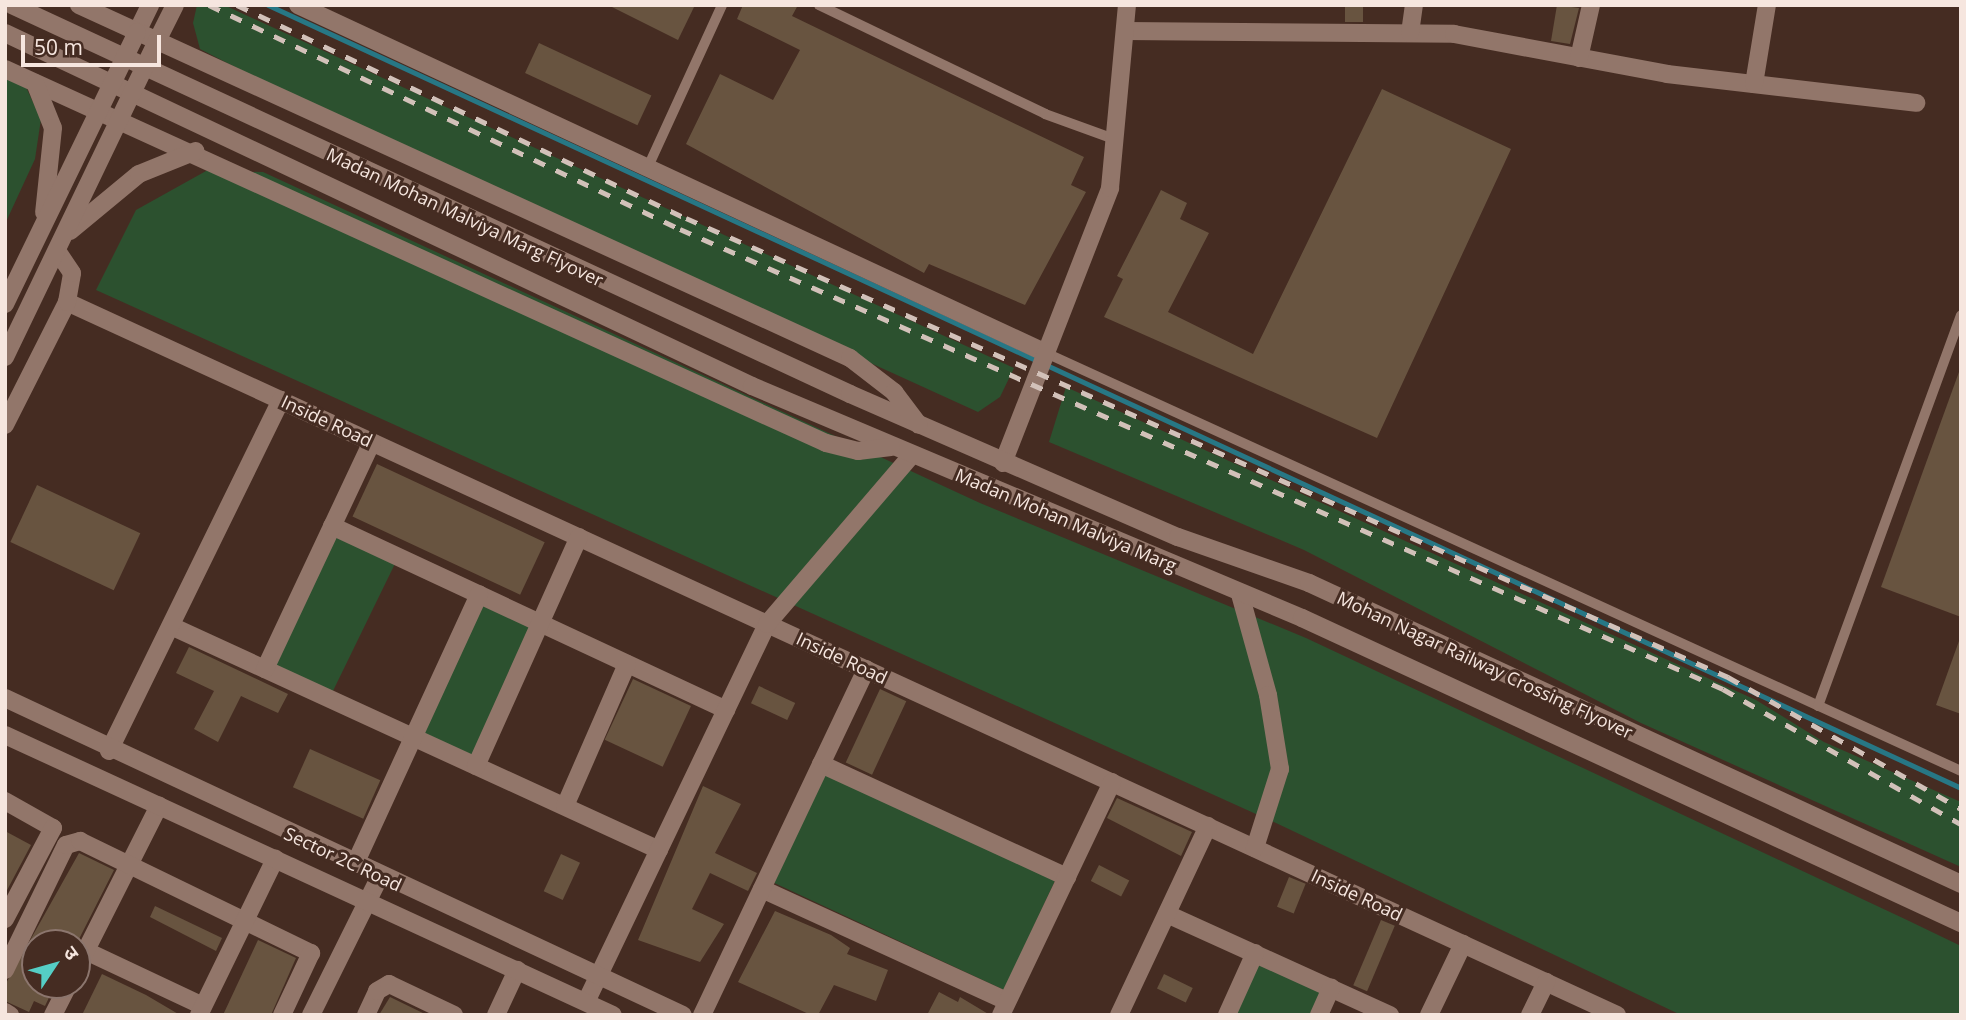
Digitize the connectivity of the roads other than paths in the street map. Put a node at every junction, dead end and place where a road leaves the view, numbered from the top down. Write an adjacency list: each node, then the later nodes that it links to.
1 (12, 5): 37 (street, Madan Mohan Malviya Marg Flyover)
2 (79, 5): 13 (street)
3 (150, 5): 13 (street)
4 (174, 5): 16 (street)
5 (298, 5): 26 (street)
6 (722, 5): 26 (lane)
7 (819, 5): 24 (lane)
8 (1127, 5): 12 (street)
9 (1413, 5): 15 (street)
10 (1591, 5): 17 (street)
11 (1766, 5): 20 (street)
12 (1125, 31): 15 (street); 24 (street)
13 (137, 32): 16 (street); 22 (street)
14 (5, 33): 39 (street, Madan Mohan Malviya Marg Flyover)
15 (1410, 33): 17 (street)
16 (157, 41): 23 (street); 37 (street)
17 (1579, 58): 20 (street)
18 (5, 69): 19 (street)
19 (35, 83): 22 (street); 27 (street)
20 (1754, 84): 21 (street)
21 (1916, 103)
22 (99, 111): 23 (street); 27 (street)
23 (120, 121): 25 (street); 28 (street)
24 (1117, 140): 33 (street)
25 (196, 151): 28 (street); 39 (street)
26 (647, 169): 33 (street)
27 (42, 227): 29 (street)
28 (60, 244): 30 (street); 34 (street)
29 (10, 281): 31 (street)
30 (67, 302): 35 (street, Inside Road); 36 (street)
31 (5, 304)
32 (1961, 316): 53 (lane)
33 (1045, 354): 41 (street); 53 (lane)
34 (5, 357)
35 (281, 400): 38 (street, Inside Road); 48 (street)
36 (5, 425)
37 (920, 425): 41 (street, Madan Mohan Malviya Marg)
38 (372, 442): 42 (street); 43 (street, Inside Road)
39 (891, 447): 40 (street, Madan Mohan Malviya Marg)
40 (911, 456): 45 (street, Madan Mohan Malviya Marg); 47 (street)
41 (1003, 463): 73 (street, Mohan Nagar Railway Crossing Flyover)
42 (332, 526): 44 (street); 50 (street)
43 (579, 537): 46 (street); 47 (street, Inside Road)
44 (479, 594): 46 (street); 56 (street)
45 (1240, 594): 66 (street); 79 (street, Mohan Nagar Railway Crossing Flyover)
46 (540, 623): 49 (street); 59 (street)
47 (767, 624): 51 (street, Inside Road); 54 (street)
48 (170, 626): 50 (street); 57 (street)
49 (627, 664): 54 (street); 64 (street)
50 (265, 669): 56 (street)
51 (866, 669): 58 (street); 61 (street, Inside Road)
52 (5, 698): 57 (street, Sector 2C Road)
53 (1818, 706): 60 (lane)
54 (726, 710): 67 (street)
55 (5, 735): 63 (street, Sector 2C Road)
56 (413, 737): 59 (street); 69 (street)
57 (109, 751): 69 (street, Sector 2C Road)
58 (821, 764): 72 (street); 74 (street)
59 (475, 766): 64 (street)
60 (1961, 771)
61 (1112, 782): 65 (street, Inside Road); 72 (street)
62 (5, 801): 77 (street)
63 (159, 806): 68 (street, Sector 2C Road); 70 (street)
64 (565, 806): 67 (street)
65 (1208, 826): 66 (street, Inside Road); 76 (street)
66 (1255, 848): 81 (street, Inside Road)
67 (659, 850): 86 (street)
68 (275, 859): 75 (street, Sector 2C Road); 78 (street)
69 (355, 864): 71 (street, Sector 2C Road)
70 (128, 866): 78 (street); 80 (street); 84 (street)
71 (380, 876): 75 (street); 86 (street, Sector 2C Road)
72 (1067, 877): 91 (street)
73 (1961, 884)
74 (762, 889): 91 (street); 103 (street)
75 (367, 902): 85 (street, Sector 2C Road); 97 (street)
76 (1167, 914): 82 (street); 104 (street)
77 (5, 919)
78 (245, 921): 92 (street); 96 (street)
79 (1961, 923)
80 (91, 941)
81 (1463, 944): 87 (street, Inside Road); 108 (street)
82 (1255, 953): 88 (street); 105 (street)
83 (91, 954): 92 (street)
84 (5, 970)
85 (517, 970): 90 (street, Sector 2C Road); 100 (street)
86 (599, 976): 90 (street); 102 (street, Sector 2C Road)
87 (1546, 982): 109 (street); 110 (street, Inside Road)
88 (1331, 988): 106 (street); 107 (street)
89 (61, 999): 95 (street)
90 (586, 1002): 101 (street, Sector 2C Road)
91 (1004, 1008)
92 (201, 1010)
93 (5, 1012): 94 (street)
94 (10, 1015)
95 (53, 1015)
96 (282, 1015)
97 (311, 1015)
98 (366, 1015): 99 (street)
99 (454, 1015)
100 (496, 1015)
101 (613, 1015)
102 (683, 1015)
103 (702, 1015)
104 (1119, 1015)
105 (1227, 1015)
106 (1318, 1015)
107 (1390, 1015)
108 (1429, 1015)
109 (1530, 1015)
110 (1617, 1015)

